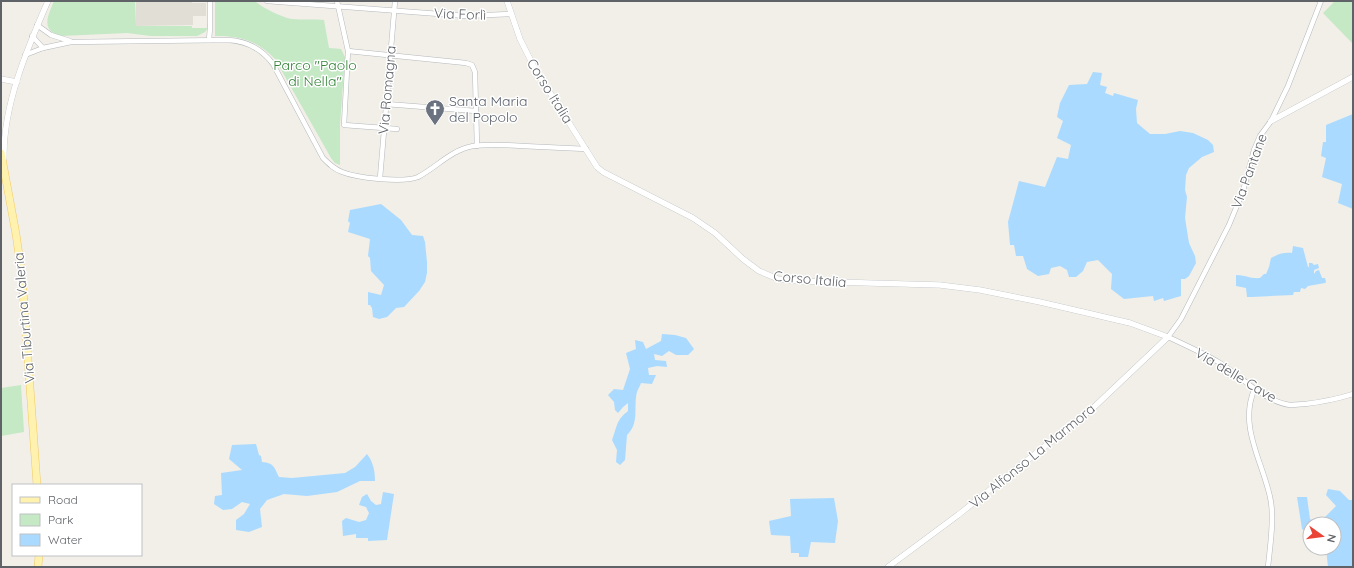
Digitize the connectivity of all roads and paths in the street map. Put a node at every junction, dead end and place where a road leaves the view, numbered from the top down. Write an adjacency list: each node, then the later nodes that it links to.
1 (48, 1): 11 (street)
2 (210, 1): 13 (street)
3 (267, 1): 7 (street, Via Forlì)
4 (395, 1): 9 (street, Via Romagna)
5 (506, 1): 10 (street, Corso Italia)
6 (1322, 1): 24 (street, Via Pantane)
7 (311, 3): 8 (street, Via Forlì)
8 (338, 4): 9 (street, Via Forlì); 16 (street)
9 (394, 11): 10 (street, Via Forlì); 18 (street, Via Romagna)
10 (511, 14): 28 (street, Corso Italia)
11 (37, 25): 12 (street); 14 (street)
12 (32, 36): 15 (street); 17 (street)
13 (209, 40): 14 (street); 31 (street)
14 (71, 42): 15 (street)
15 (43, 48): 17 (street)
16 (348, 51): 18 (street); 25 (street)
17 (25, 54): 21 (street)
18 (390, 55): 22 (street, Via Romagna); 23 (street)
19 (1353, 76): 24 (street)
20 (1, 79): 21 (street)
21 (17, 82): 30 (street)
22 (386, 104): 23 (street); 25 (street, Via Romagna)
23 (476, 111): 27 (street)
24 (1271, 122): 32 (street, Via Pantane)
25 (384, 128): 26 (street); 31 (street, Via Romagna)
26 (397, 129)
27 (478, 146): 28 (street); 31 (street)
28 (586, 149): 32 (street, Corso Italia)
29 (1, 153): 30 (main road, Via Tiburtina Valeria)
30 (4, 168): 35 (main road, Via Tiburtina Valeria)
31 (380, 178)
32 (1168, 337): 33 (street, Via delle Cave); 38 (street, Via Alfonso La Marmora)
33 (1255, 388): 34 (street, Via delle Cave); 39 (street)
34 (1353, 394)
35 (37, 484)
36 (39, 556): 37 (main road)
37 (38, 567)
38 (888, 567)
39 (1268, 567)

